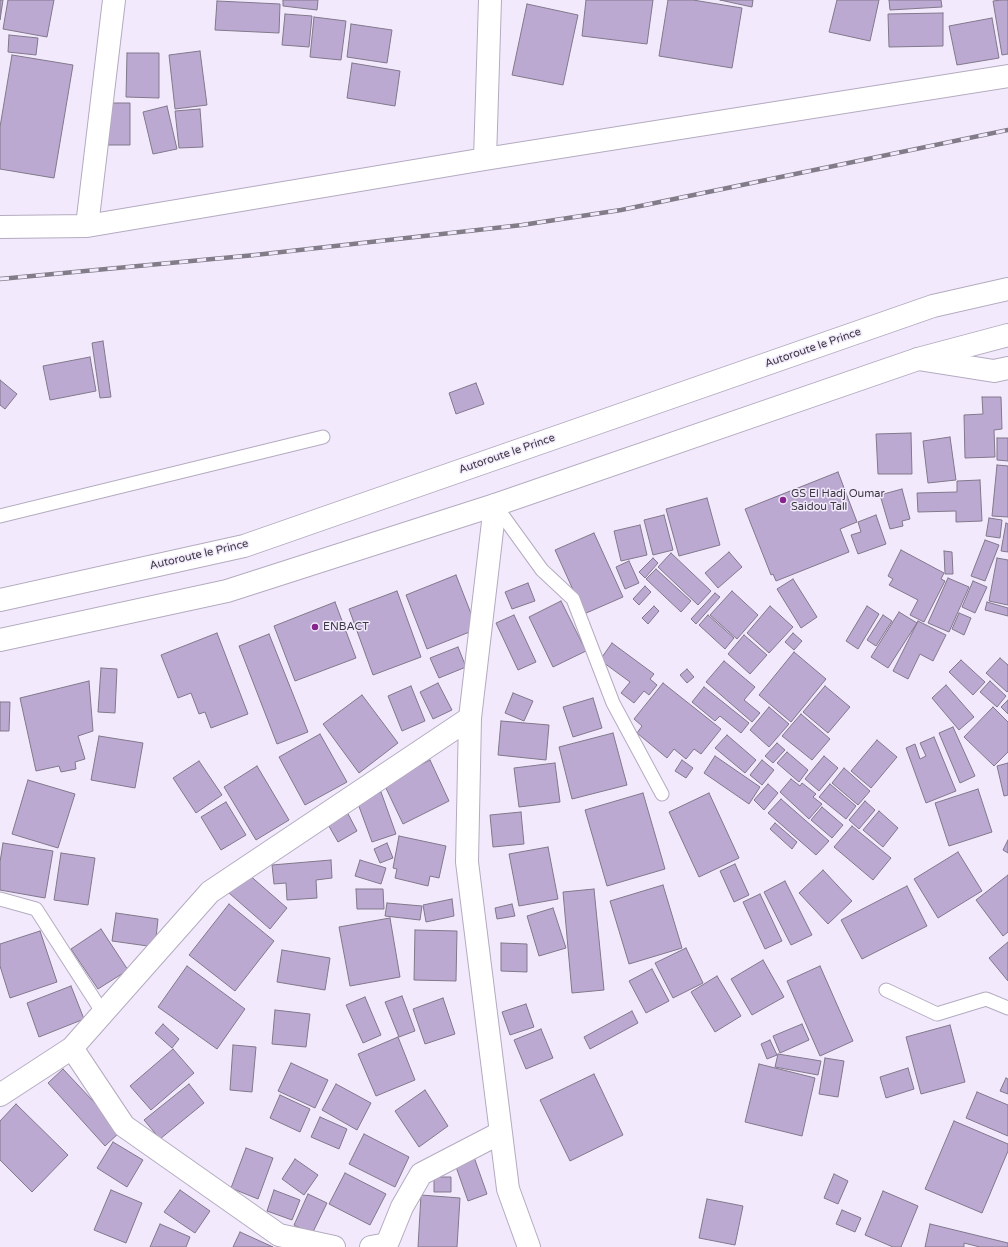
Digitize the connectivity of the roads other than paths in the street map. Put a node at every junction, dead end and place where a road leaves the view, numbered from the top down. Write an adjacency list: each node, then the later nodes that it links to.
1 (114, 0): 5 (street)
2 (490, 0): 4 (street)
3 (1008, 76): 4 (street)
4 (485, 159): 5 (street)
5 (87, 226): 6 (street)
6 (0, 227)
7 (1008, 288): 14 (street, Autoroute le Prince)
8 (1008, 335): 9 (street)
9 (918, 359): 10 (street); 12 (street)
10 (1008, 368)
11 (323, 437): 13 (lane)
12 (495, 505): 15 (street); 16 (street); 17 (lane)
13 (0, 516)
14 (0, 600)
15 (0, 640)
16 (470, 718): 21 (street); 24 (street)
17 (662, 794)
18 (0, 899): 21 (lane)
19 (886, 990): 20 (lane)
20 (1008, 1008)
21 (103, 1013): 22 (street)
22 (72, 1048): 23 (street); 26 (street)
23 (0, 1096)
24 (500, 1133): 25 (street); 27 (street)
25 (382, 1246)
26 (334, 1247)
27 (529, 1247)

